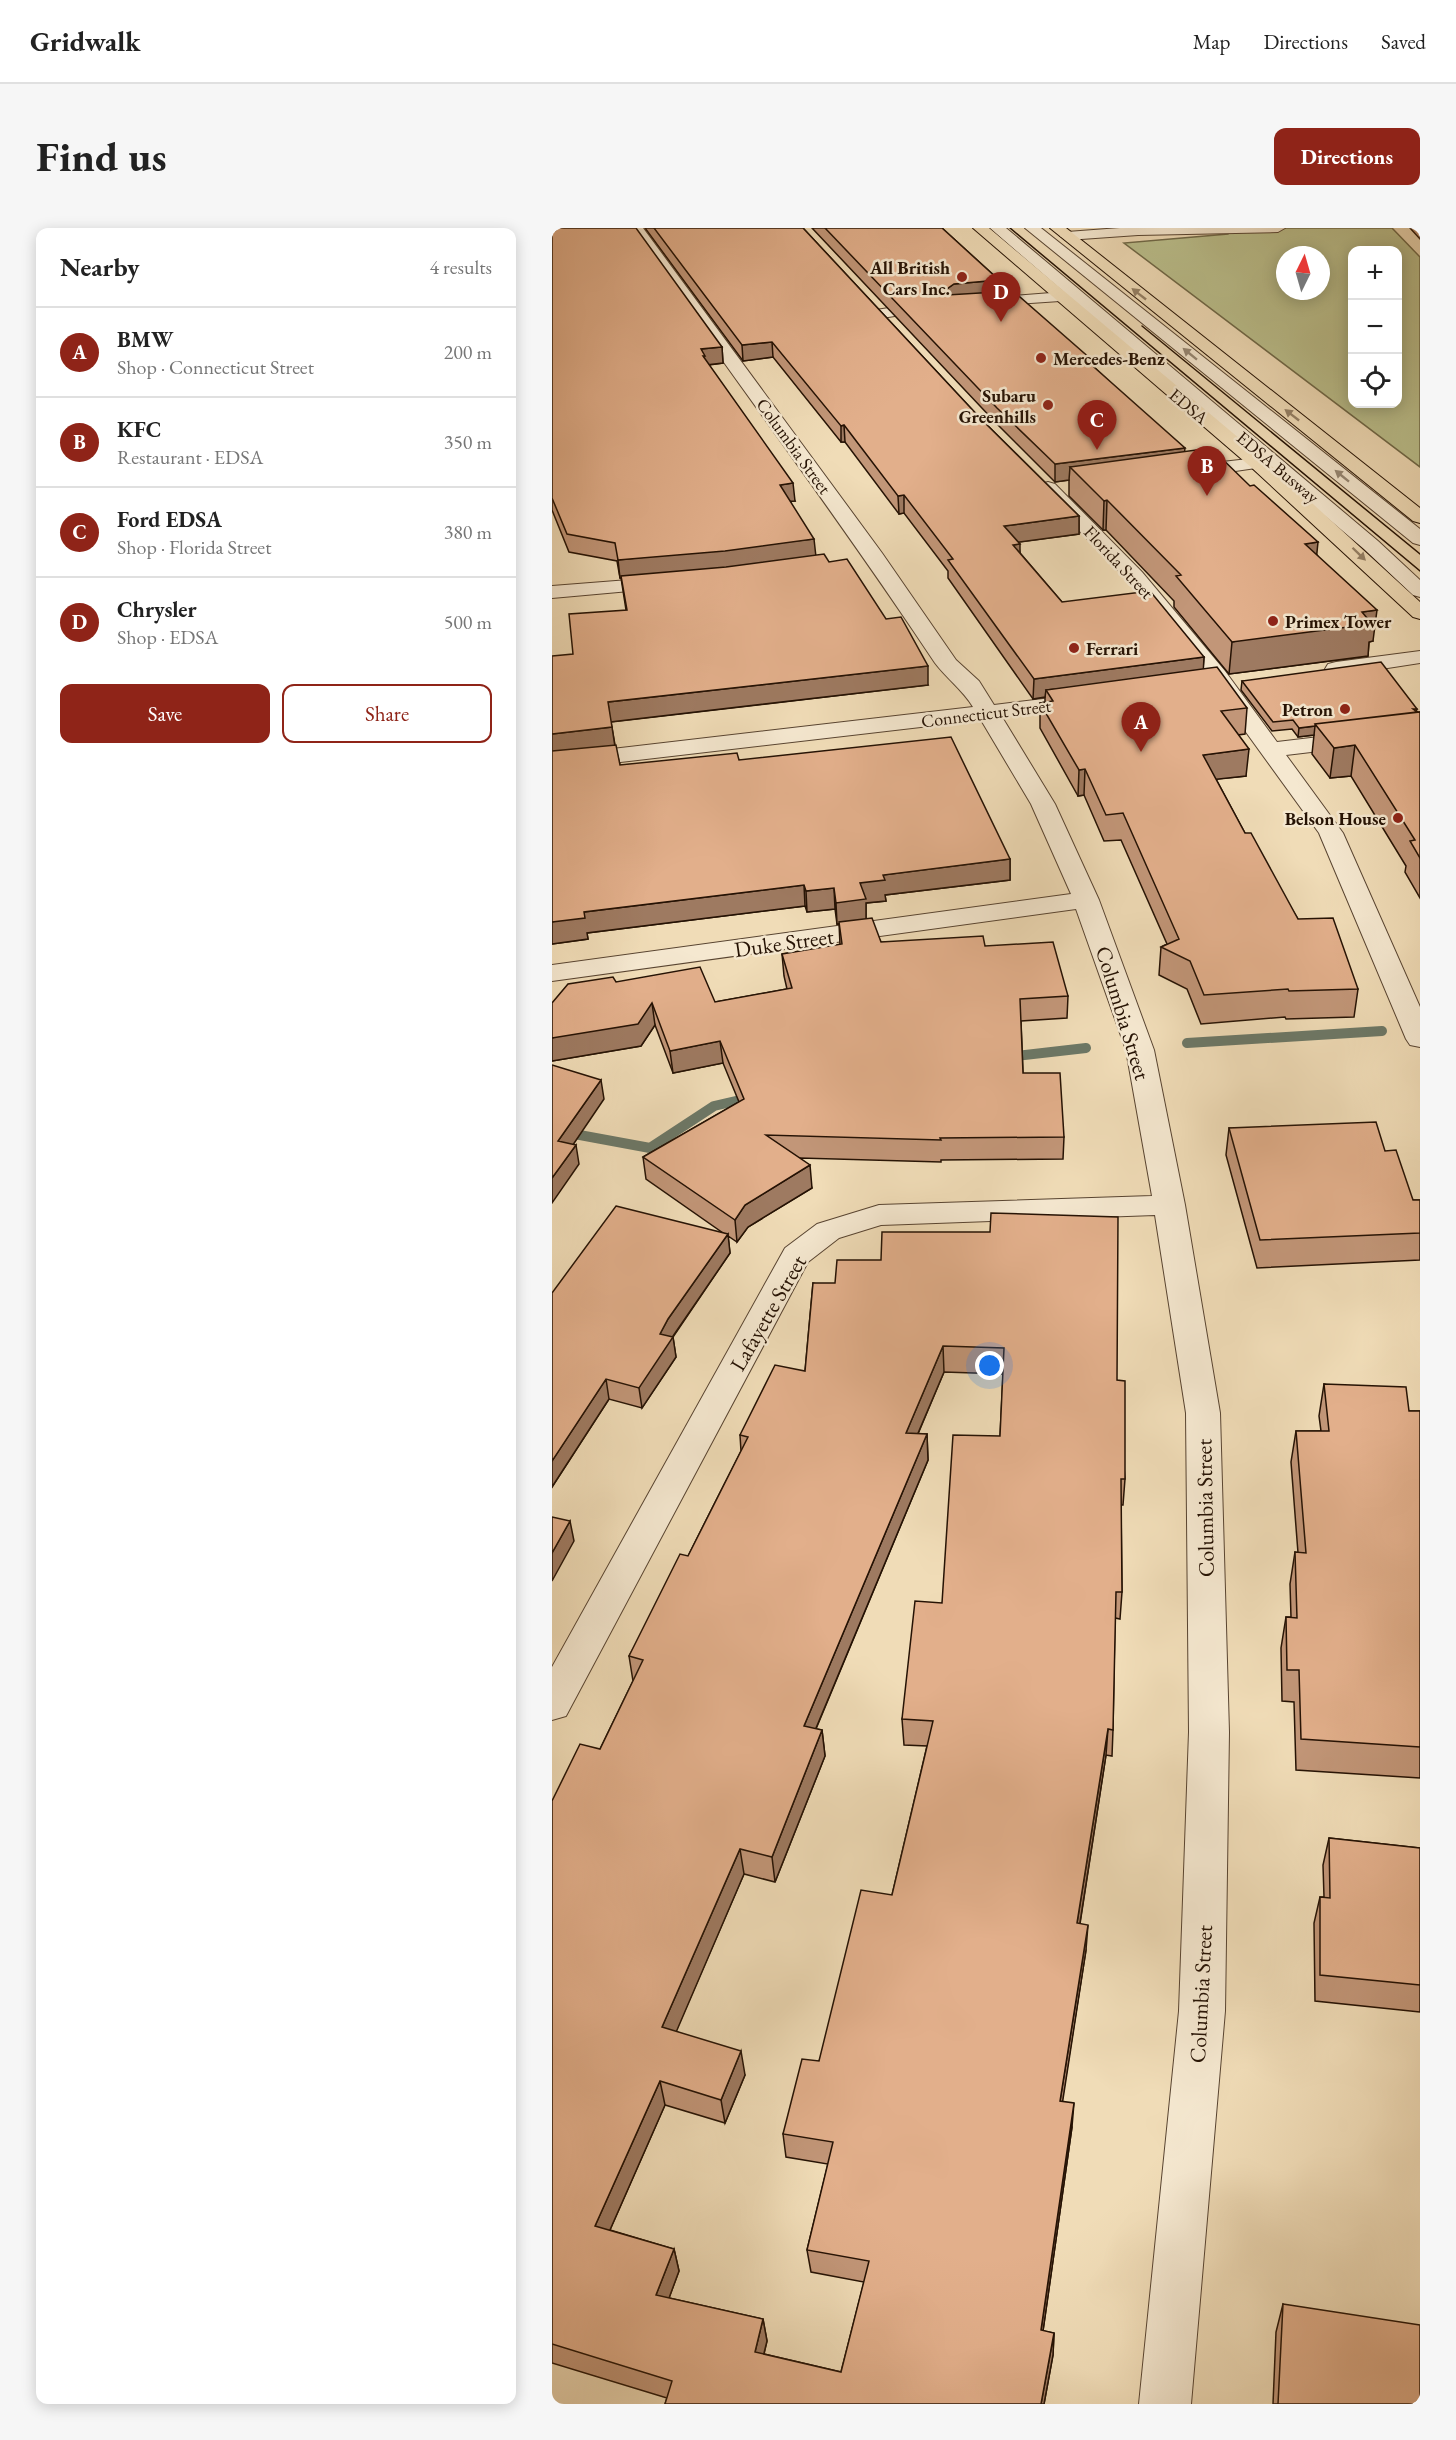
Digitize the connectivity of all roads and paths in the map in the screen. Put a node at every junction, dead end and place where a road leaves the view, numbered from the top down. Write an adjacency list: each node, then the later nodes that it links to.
1 (636, 228): 17 (street, Columbia Street)
2 (980, 228): 8 (highway, EDSA)
3 (997, 228): 20 (street, EDSA Busway)
4 (1032, 228): 16 (street, EDSA Busway, one-way to 4)
5 (1278, 228): 6 (street)
6 (1181, 230): 7 (street)
7 (1065, 235): 15 (highway, one-way to 7)
8 (1060, 296): 9 (street); 10 (highway, EDSA)
9 (964, 305)
10 (1256, 463): 11 (street); 22 (highway, EDSA, one-way to 22)
11 (1173, 474)
12 (1035, 475): 14 (street, Florida Street)
13 (1073, 488): 14 (street)
14 (1051, 490): 30 (street, Florida Street)
15 (1420, 517)
16 (1420, 539)
17 (875, 557): 18 (street); 24 (street, Columbia Street)
18 (852, 560)
19 (684, 581): 21 (street)
20 (1420, 591)
21 (552, 592)
22 (1420, 613)
23 (1420, 657): 25 (street)
24 (948, 665): 27 (street); 28 (street, Columbia Street)
25 (1420, 670)
26 (1106, 699): 28 (street, Connecticut Street)
27 (952, 703): 28 (street, Connecticut Street); 31 (street, Connecticut Street)
28 (988, 714): 32 (street, Columbia Street)
29 (1420, 732): 30 (street)
30 (1272, 750): 34 (street, Florida Street)
31 (552, 763)
32 (1086, 900): 33 (street, Duke Street); 35 (street, Columbia Street)
33 (552, 974)
34 (1420, 1039)
35 (1169, 1206): 36 (street, Lafayette Street); 37 (street, Columbia Street)
36 (552, 1704)
37 (1165, 2404)

